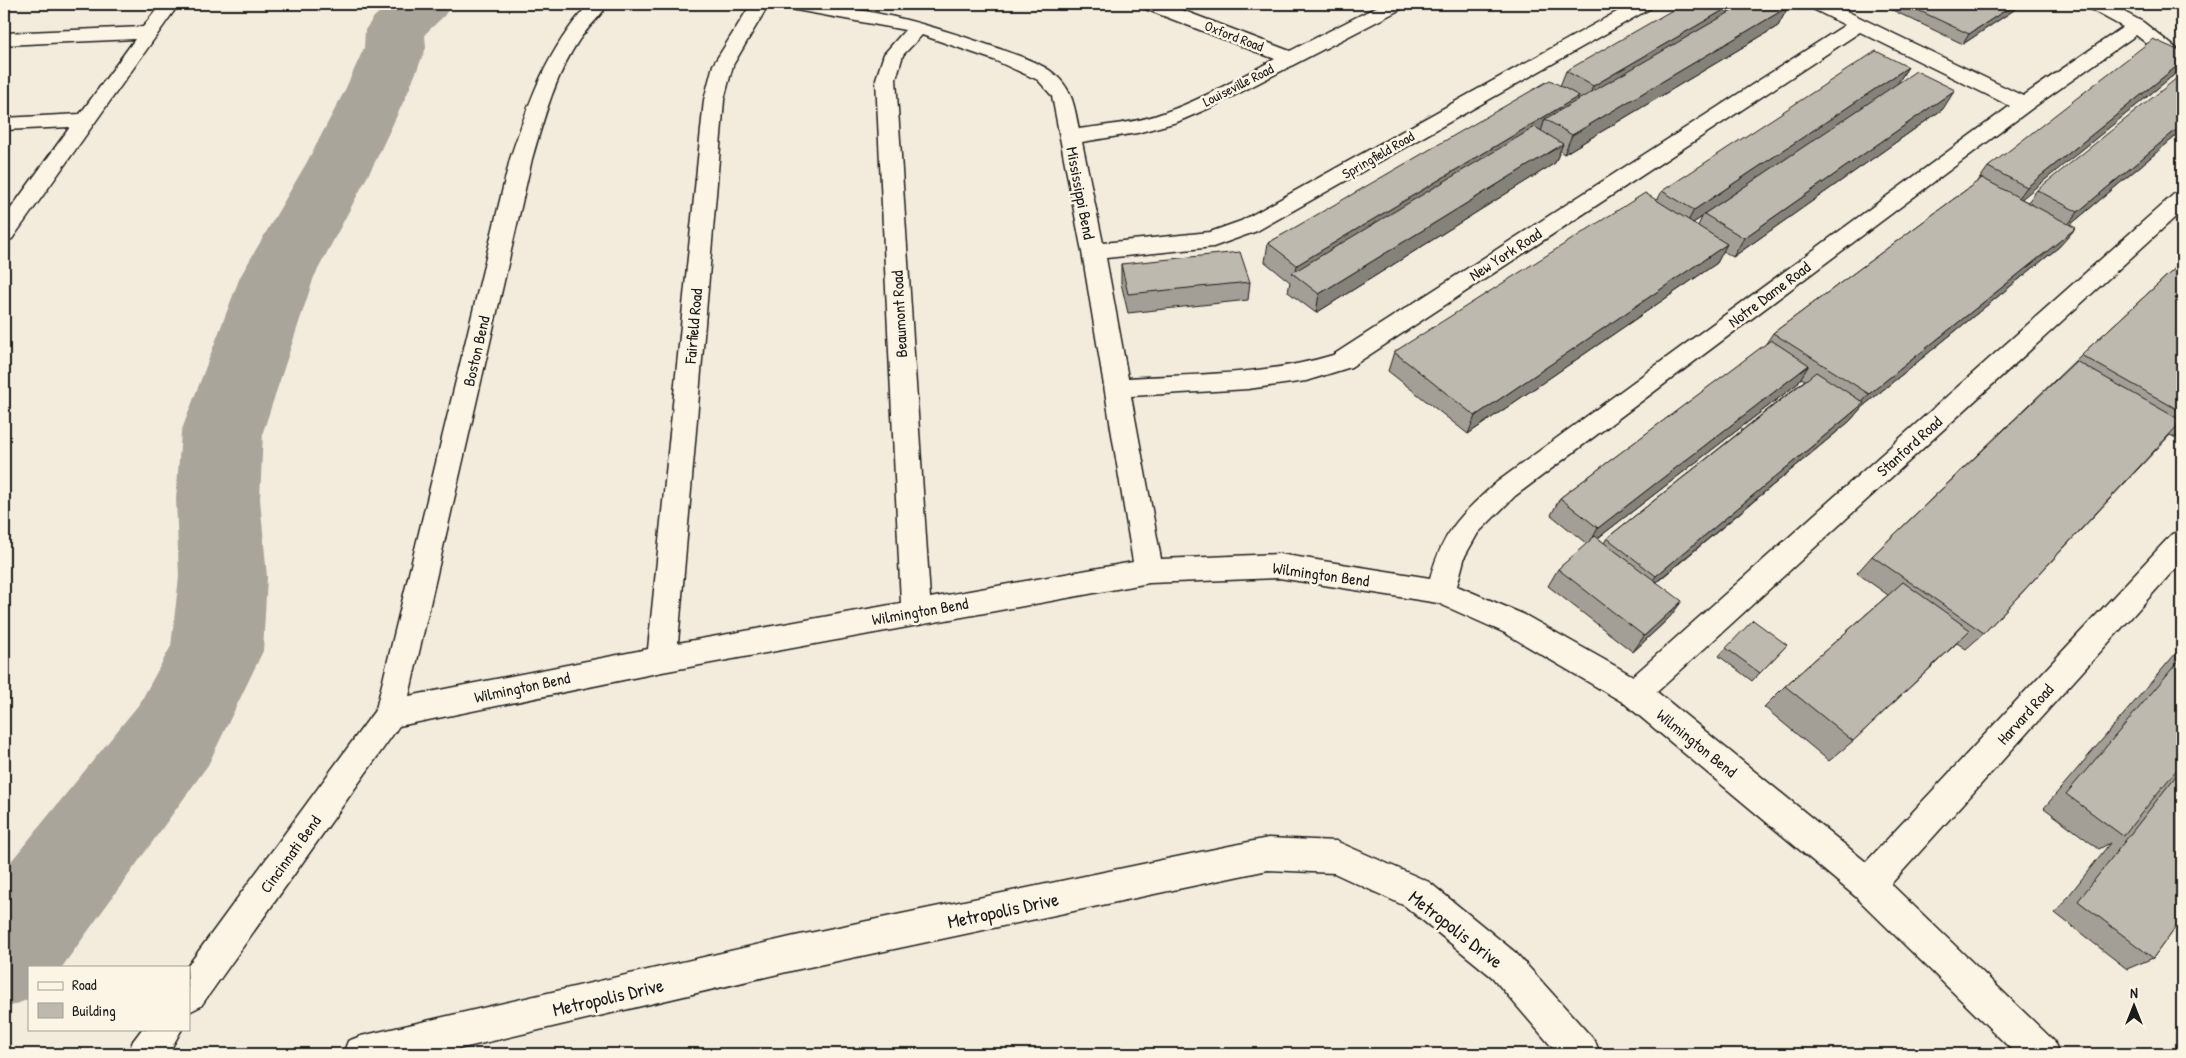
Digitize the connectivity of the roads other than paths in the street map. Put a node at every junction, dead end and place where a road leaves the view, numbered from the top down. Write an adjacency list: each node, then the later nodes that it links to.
1 (170, 4): 13 (street)
2 (599, 4): 31 (street, Boston Bend)
3 (760, 4): 29 (street, Fairfield Road)
4 (796, 4): 12 (street, Mississippi Bend)
5 (1150, 4): 15 (street, Oxford Road)
6 (1396, 4): 15 (street, Louiseville Road)
7 (1644, 4): 23 (street, Springfield Road)
8 (1818, 4): 10 (street)
9 (2095, 4): 11 (street)
10 (1859, 24): 17 (street); 24 (street, New York Road)
11 (2136, 26): 16 (street); 17 (street, Notre Dame Road)
12 (918, 28): 20 (street, Mississippi Bend); 28 (street, Beaumont Road)
13 (149, 33): 14 (street); 18 (street)
14 (4, 39)
15 (1290, 58): 20 (street, Louiseville Road)
16 (2182, 62)
17 (2024, 105): 27 (street, Notre Dame Road)
18 (86, 120): 19 (street); 22 (street)
19 (4, 124)
20 (1070, 137): 23 (street, Mississippi Bend)
21 (2182, 198): 30 (street, Stanford Road)
22 (6, 227)
23 (1093, 252): 24 (street, Mississippi Bend)
24 (1117, 388): 26 (street, Mississippi Bend)
25 (2182, 542): 32 (street, Harvard Road)
26 (1149, 571): 27 (street, Wilmington Bend); 28 (street, Wilmington Bend)
27 (1441, 592): 30 (street, Wilmington Bend)
28 (916, 611): 29 (street, Wilmington Bend)
29 (662, 659): 31 (street, Wilmington Bend)
30 (1635, 693): 32 (street, Wilmington Bend)
31 (390, 714): 33 (street, Cincinnati Bend)
32 (1868, 885): 38 (street, Wilmington Bend)
33 (190, 993)
34 (163, 1030): 35 (street)
35 (146, 1054)
36 (361, 1054): 37 (street, Metropolis Drive)
37 (1582, 1054)
38 (2041, 1054)

